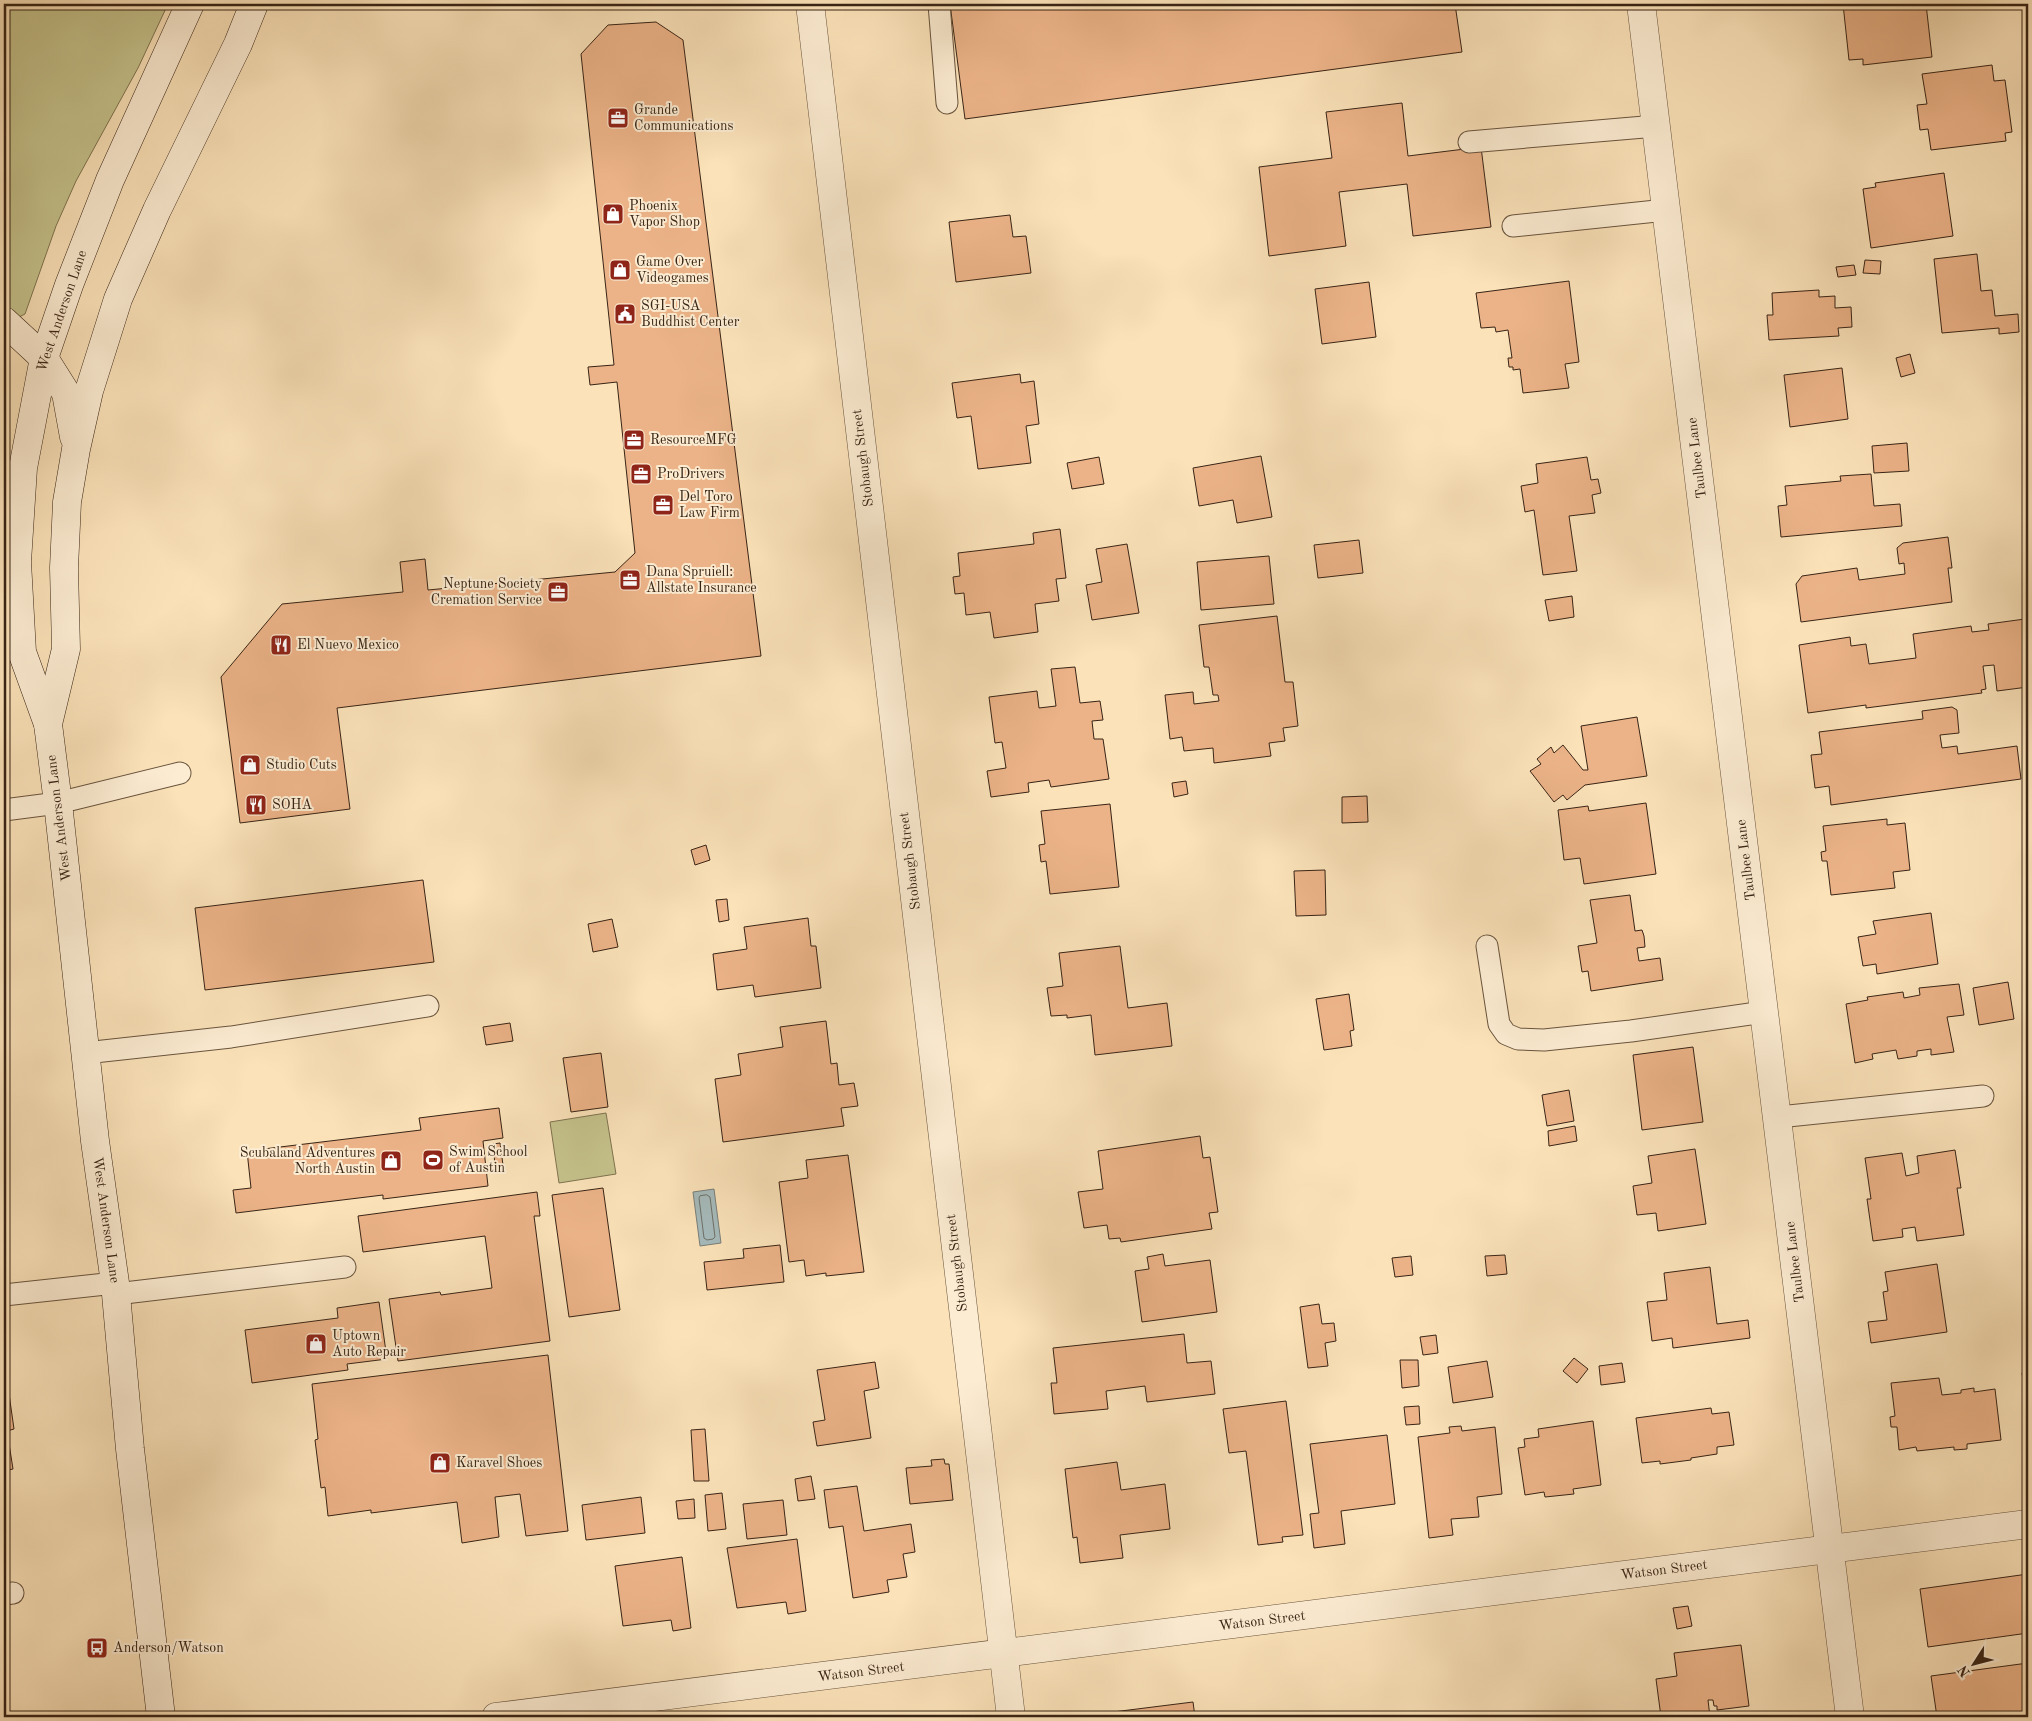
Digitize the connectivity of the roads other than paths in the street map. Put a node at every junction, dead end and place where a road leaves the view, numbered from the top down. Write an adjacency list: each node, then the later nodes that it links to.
1 (190, 4): 12 (street, West Anderson Lane)
2 (254, 4): 13 (street, West Anderson Lane)
3 (810, 4): 31 (street, Stobaugh Street)
4 (939, 4): 6 (lane)
5 (1641, 4): 7 (street, Taulbee Lane)
6 (947, 103)
7 (1656, 126): 8 (lane); 9 (street, Taulbee Lane)
8 (1469, 142)
9 (1666, 210): 10 (lane); 22 (street, Taulbee Lane)
10 (1512, 226)
11 (4, 321): 12 (street)
12 (44, 358): 13 (street); 15 (street, West Anderson Lane)
13 (76, 448): 16 (street, West Anderson Lane)
14 (4, 582): 15 (street)
15 (22, 652): 16 (street, West Anderson Lane)
16 (48, 724): 18 (street, West Anderson Lane)
17 (180, 773): 18 (lane)
18 (58, 803): 19 (lane); 23 (street, West Anderson Lane)
19 (4, 810)
20 (1487, 946): 22 (lane)
21 (428, 1006): 23 (lane)
22 (1764, 1012): 25 (street, Taulbee Lane)
23 (85, 1053): 27 (street, West Anderson Lane)
24 (1983, 1096): 25 (lane)
25 (1778, 1117): 30 (street, Taulbee Lane)
26 (345, 1267): 27 (lane)
27 (115, 1288): 28 (lane); 32 (street, West Anderson Lane)
28 (4, 1295)
29 (2028, 1524): 30 (street, Watson Street)
30 (1830, 1548): 31 (street, Watson Street); 35 (street, Taulbee Lane)
31 (1004, 1654): 33 (street, Watson Street); 34 (street, Stobaugh Street)
32 (161, 1717)
33 (496, 1717)
34 (1011, 1717)
35 (1850, 1717)

